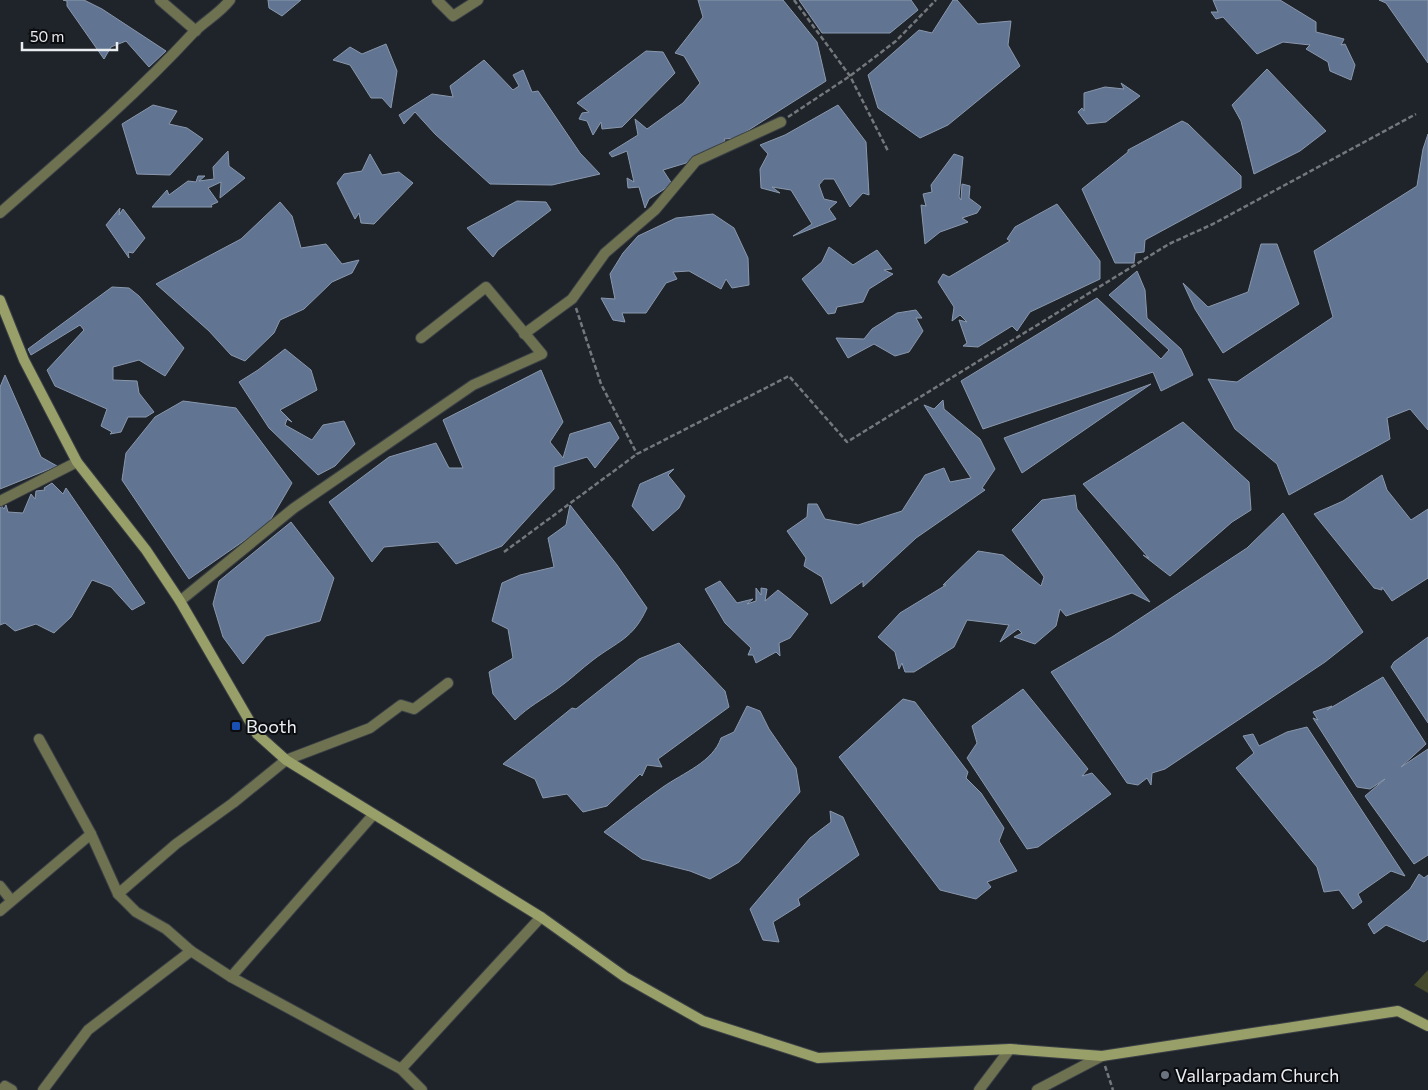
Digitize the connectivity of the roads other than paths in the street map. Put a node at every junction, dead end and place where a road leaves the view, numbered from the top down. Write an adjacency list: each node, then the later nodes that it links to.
1 (160, 0): 5 (street)
2 (230, 0): 5 (street)
3 (437, 0): 4 (street)
4 (478, 0)
5 (196, 31): 7 (street)
6 (781, 122): 9 (street)
7 (0, 213)
8 (0, 300): 11 (main road)
9 (524, 334): 10 (street); 13 (street)
10 (421, 338)
11 (77, 462): 12 (street); 13 (main road)
12 (0, 501)
13 (180, 601): 16 (main road)
14 (448, 683): 16 (street)
15 (39, 739): 18 (street)
16 (286, 760): 17 (main road); 20 (street)
17 (373, 815): 23 (main road); 25 (street)
18 (91, 834): 20 (street); 21 (street)
19 (0, 886): 21 (street)
20 (118, 894): 24 (street)
21 (11, 900): 22 (street)
22 (0, 911)
23 (541, 917): 27 (main road); 29 (street)
24 (191, 950): 25 (street); 32 (street)
25 (231, 977): 29 (street)
26 (1428, 1026): 28 (main road)
27 (1010, 1049): 28 (main road); 34 (street)
28 (1102, 1056): 35 (street)
29 (401, 1069): 33 (street)
30 (2, 1090): 31 (street)
31 (12, 1090)
32 (43, 1090)
33 (422, 1090)
34 (979, 1090)
35 (1037, 1090)

